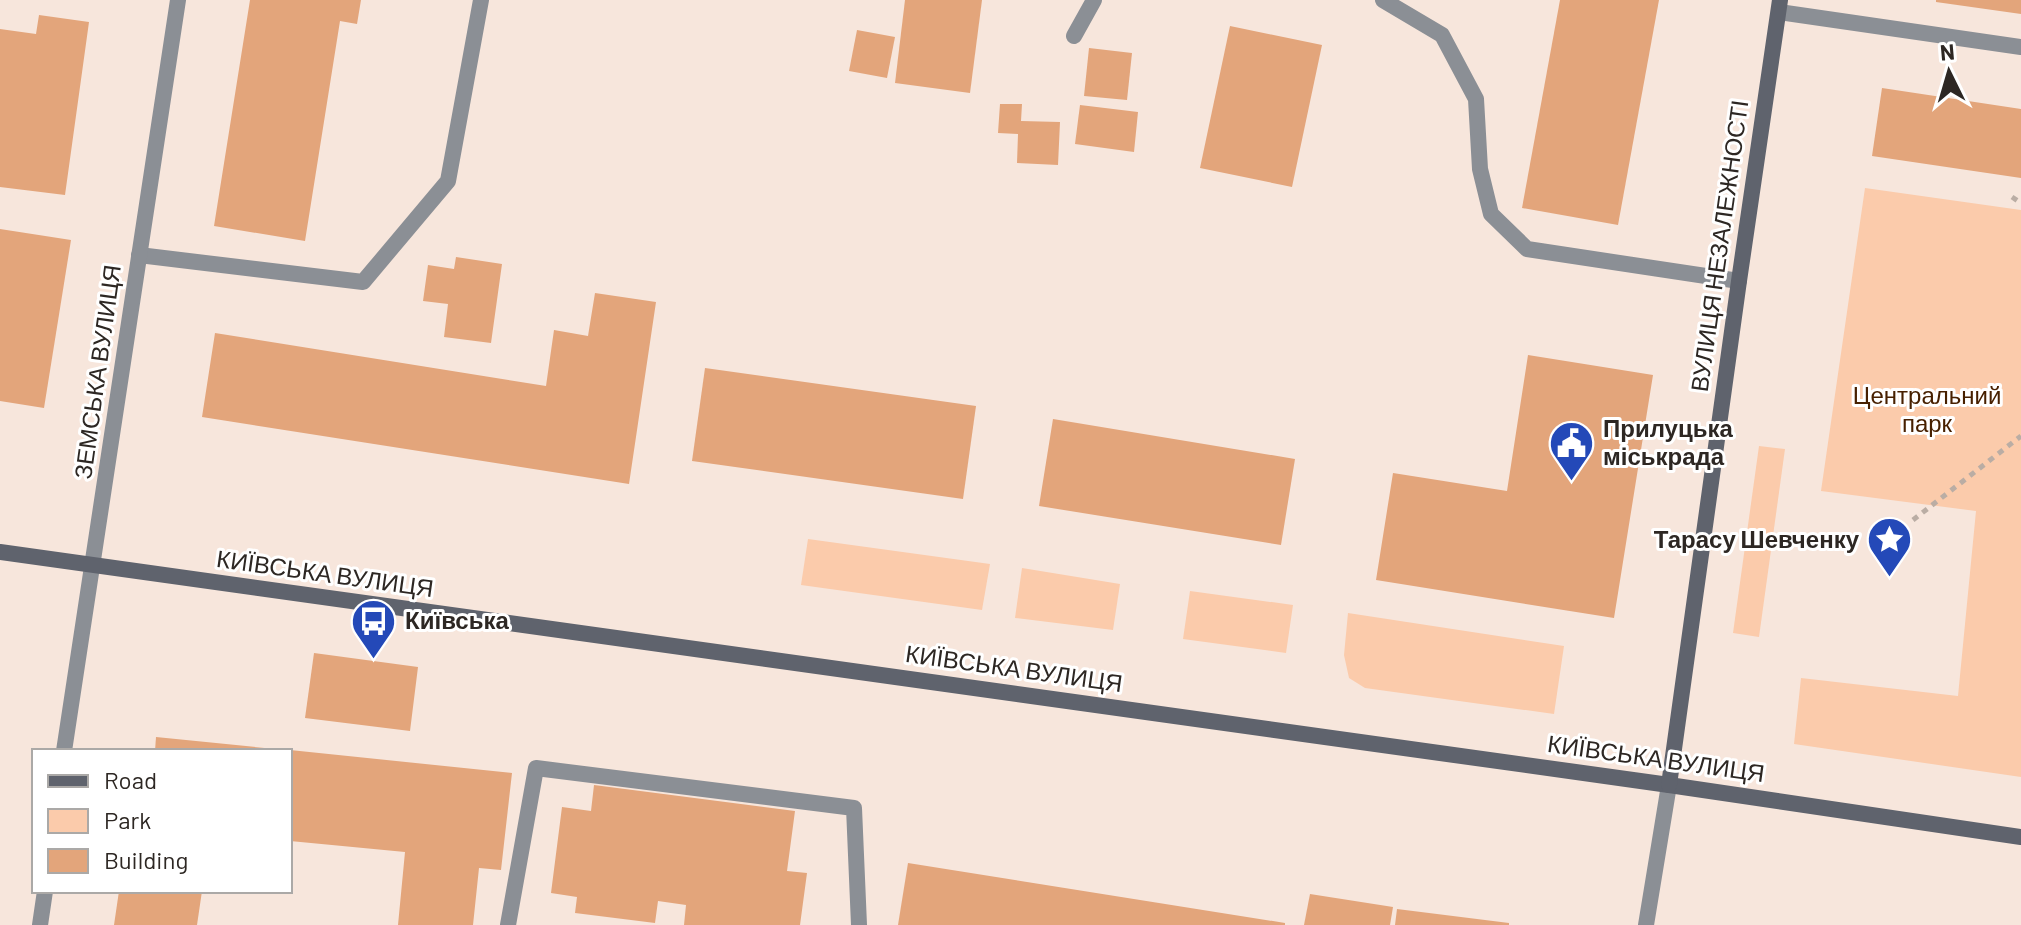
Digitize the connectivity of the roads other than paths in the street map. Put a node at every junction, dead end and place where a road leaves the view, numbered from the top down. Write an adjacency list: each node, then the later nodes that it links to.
1 (178, 0): 8 (street, ЗЕМСЬКА ВУЛИЦЯ)
2 (481, 0): 8 (street)
3 (1094, 0): 6 (street)
4 (1383, 0): 9 (street)
5 (1780, 6): 7 (street); 9 (main road, ВУЛИЦЯ НЕЗАЛЕЖНОСТІ)
6 (1074, 36)
7 (2021, 47)
8 (139, 255): 11 (street, ЗЕМСЬКА ВУЛИЦЯ)
9 (1739, 281): 13 (main road, ВУЛИЦЯ НЕЗАЛЕЖНОСТІ)
10 (0, 552): 11 (main road, КИЇВСЬКА ВУЛИЦЯ)
11 (93, 566): 12 (street, ЗЕМСЬКА ВУЛИЦЯ); 13 (main road, КИЇВСЬКА ВУЛИЦЯ)
12 (64, 749)
13 (1669, 785): 14 (main road, КИЇВСЬКА ВУЛИЦЯ); 19 (street)
14 (2021, 837)
15 (45, 893): 16 (street)
16 (40, 925)
17 (508, 925): 18 (street)
18 (859, 925)
19 (1646, 925)

